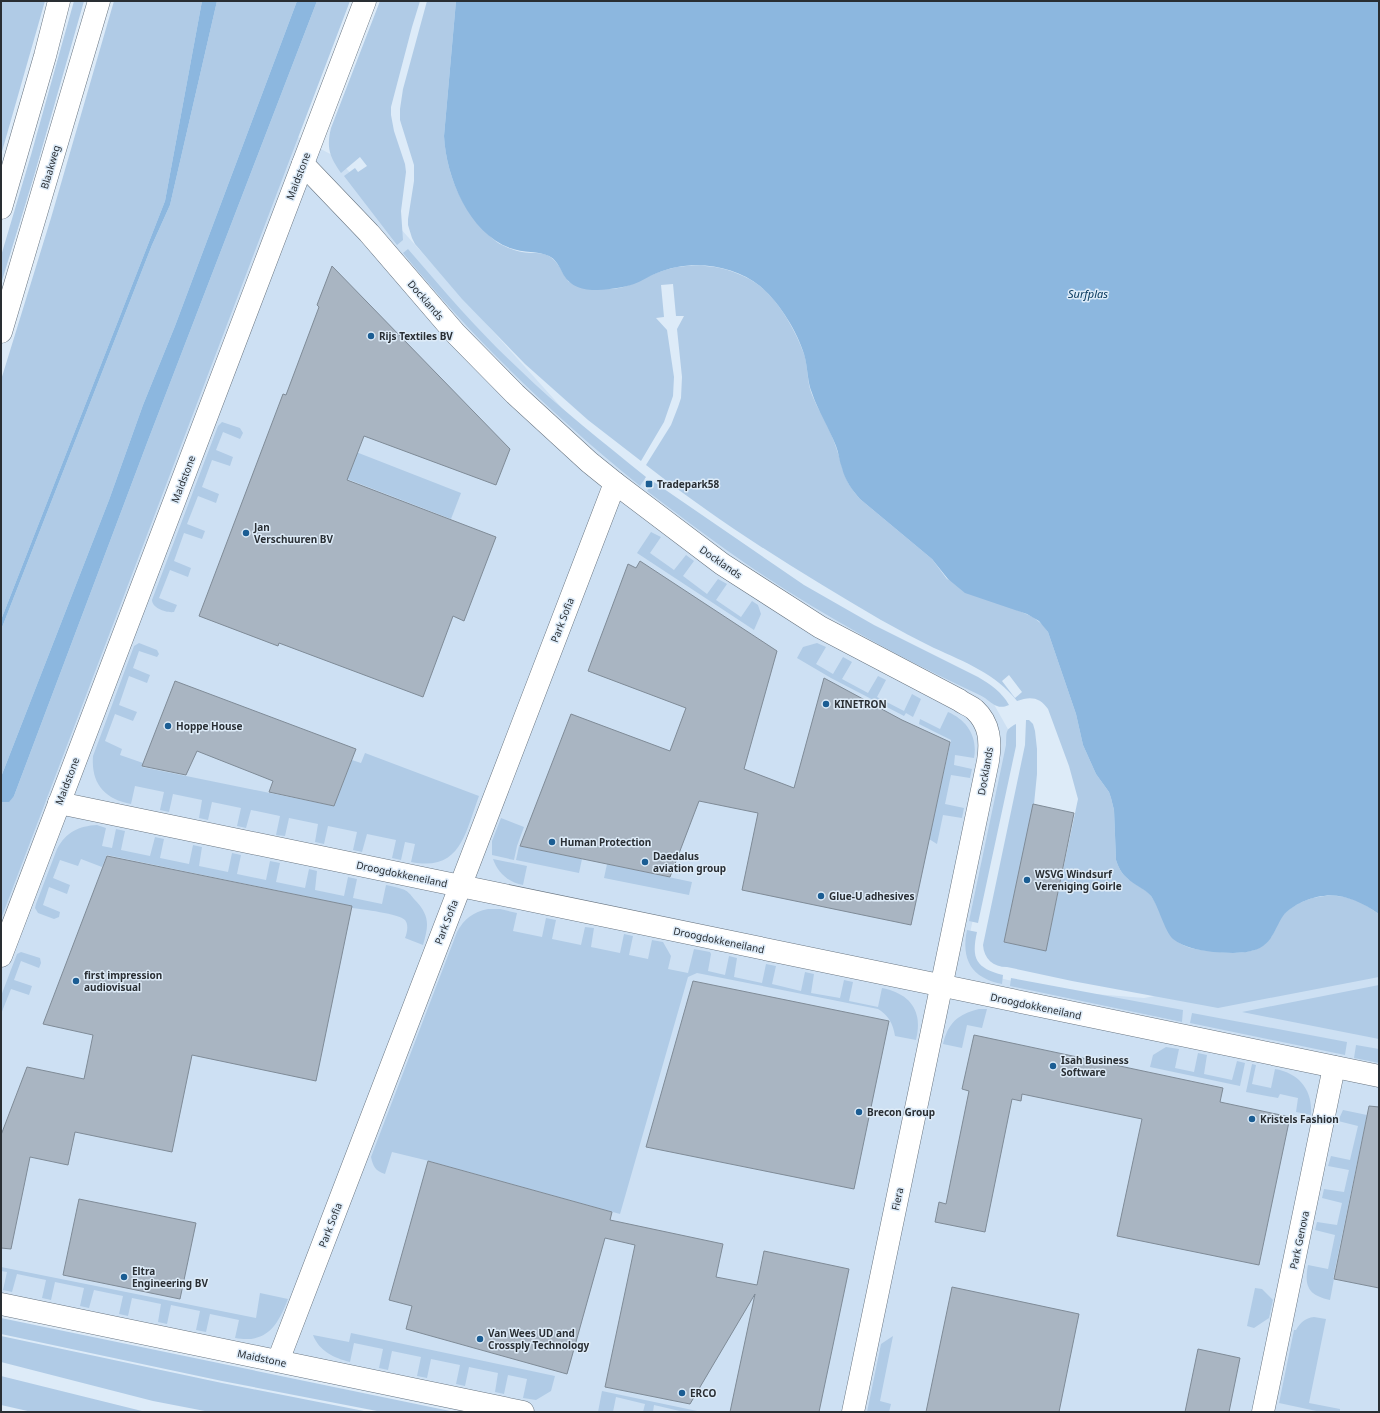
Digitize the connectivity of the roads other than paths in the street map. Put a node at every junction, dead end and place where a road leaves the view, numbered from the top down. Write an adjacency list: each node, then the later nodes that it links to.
1 (59, 1): 5 (street)
2 (99, 1): 6 (street, Blaakweg)
3 (365, 1): 4 (street, Maidstone)
4 (303, 164): 7 (street, Docklands); 8 (street, Maidstone)
5 (1, 208)
6 (1, 332)
7 (615, 483): 9 (street, Park Sofia); 11 (street, Docklands)
8 (59, 803): 9 (street, Droogdokkeneiland); 10 (street, Maidstone)
9 (459, 886): 11 (street, Droogdokkeneiland); 15 (street, Park Sofia)
10 (1, 956)
11 (942, 986): 12 (street, Droogdokkeneiland); 17 (street, Fiera)
12 (1334, 1067): 13 (street, Droogdokkeneiland); 18 (street, Park Genova)
13 (1379, 1076)
14 (1, 1304): 15 (street, Maidstone)
15 (278, 1362): 16 (street, Maidstone)
16 (523, 1412)
17 (853, 1412)
18 (1263, 1412)

